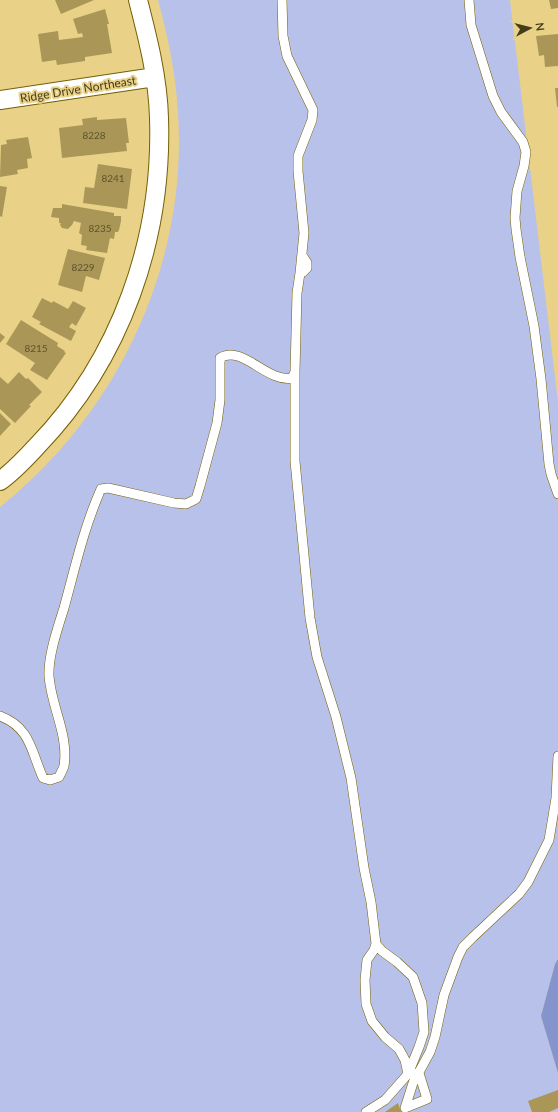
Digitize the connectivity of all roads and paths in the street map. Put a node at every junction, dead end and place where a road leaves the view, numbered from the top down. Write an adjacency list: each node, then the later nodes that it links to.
1 (138, 0): 4 (street)
2 (282, 0): 6 (lane)
3 (469, 0): 8 (lane)
4 (155, 77): 5 (street, Ridge Drive Northeast); 7 (street)
5 (0, 100)
6 (295, 372): 9 (lane); 11 (lane)
7 (0, 481)
8 (558, 494)
9 (0, 716)
10 (558, 756): 12 (lane)
11 (376, 944): 12 (lane); 12 (lane)
12 (408, 1074): 13 (lane)
13 (366, 1112)

